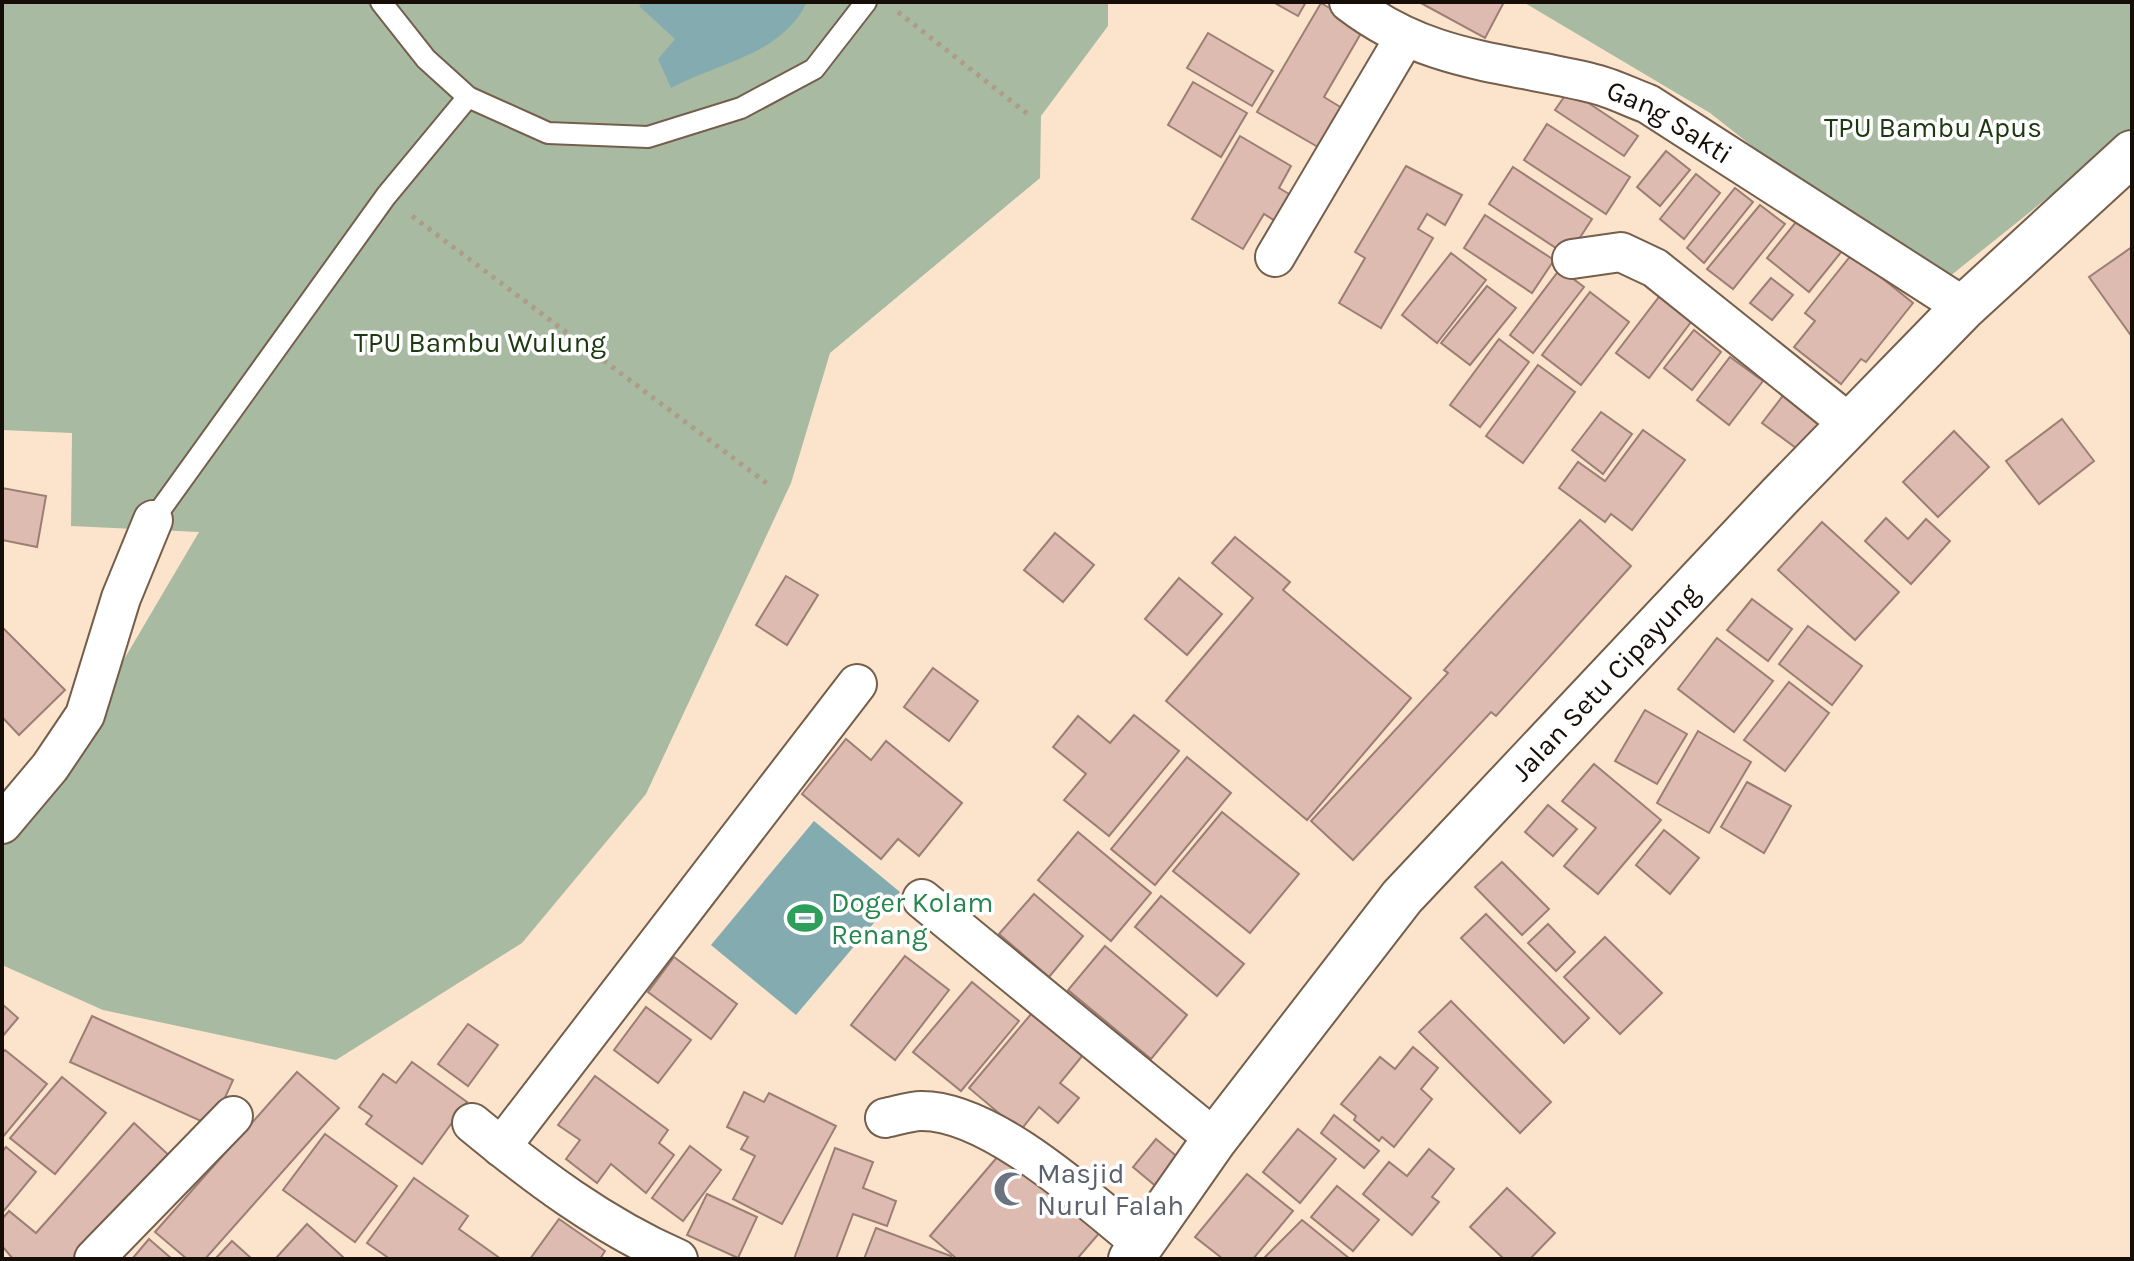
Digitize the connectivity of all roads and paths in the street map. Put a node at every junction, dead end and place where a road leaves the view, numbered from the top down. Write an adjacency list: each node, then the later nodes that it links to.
1 (381, 2): 6 (lane)
2 (866, 2): 6 (lane)
3 (1349, 2): 5 (street, Gang Sakti)
4 (897, 11): 7 (path)
5 (1405, 37): 10 (street); 12 (street, Gang Sakti)
6 (468, 97): 9 (lane)
7 (1029, 115)
8 (2132, 153): 12 (street, Jalan Setu Cipayung)
9 (386, 196): 14 (path); 15 (lane)
10 (1275, 257)
11 (1572, 259): 13 (street)
12 (1964, 307): 13 (street, Jalan Setu Cipayung)
13 (1851, 425): 22 (street, Jalan Setu Cipayung)
14 (769, 485)
15 (153, 520): 17 (street)
16 (857, 684): 23 (street)
17 (2, 824)
18 (922, 899): 22 (street)
19 (233, 1116): 25 (street)
20 (885, 1118): 24 (street)
21 (472, 1123): 23 (street)
22 (1215, 1139): 24 (street, Jalan Setu Cipayung)
23 (501, 1147): 26 (street)
24 (1137, 1252)
25 (94, 1259)
26 (678, 1259)

